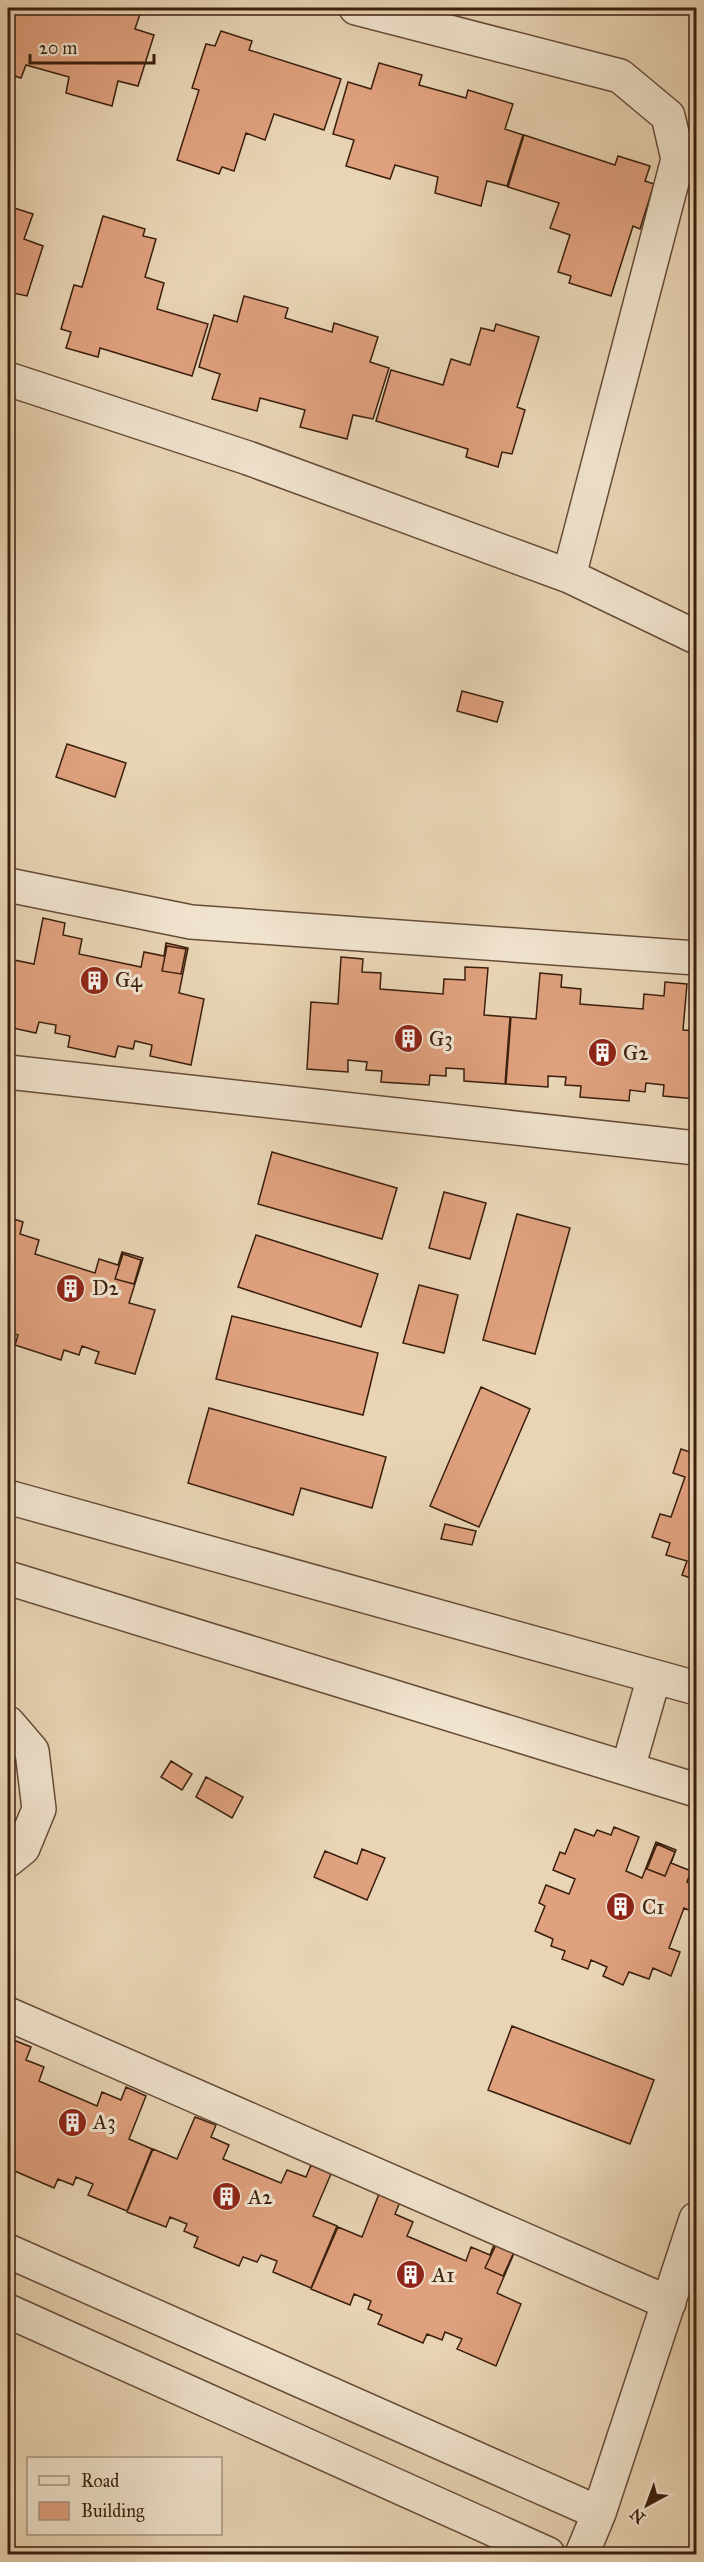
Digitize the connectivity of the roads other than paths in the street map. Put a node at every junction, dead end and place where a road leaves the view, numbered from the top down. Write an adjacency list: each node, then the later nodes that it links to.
1 (356, 8): 3 (street)
2 (8, 379): 3 (street)
3 (569, 576): 4 (street)
4 (696, 637)
5 (8, 885): 6 (street)
6 (696, 958)
7 (8, 1072): 8 (street)
8 (696, 1148)
9 (8, 1497): 11 (street)
10 (8, 1578): 14 (street)
11 (654, 1677): 12 (street); 14 (street)
12 (696, 1688)
13 (8, 1723): 16 (street)
14 (628, 1768): 15 (street)
15 (696, 1790)
16 (8, 1860)
17 (8, 2014): 20 (street)
18 (696, 2219): 20 (street)
19 (8, 2251): 22 (street)
20 (669, 2303): 22 (street)
21 (8, 2312): 23 (street)
22 (599, 2513): 24 (street)
23 (548, 2554)
24 (582, 2554)

